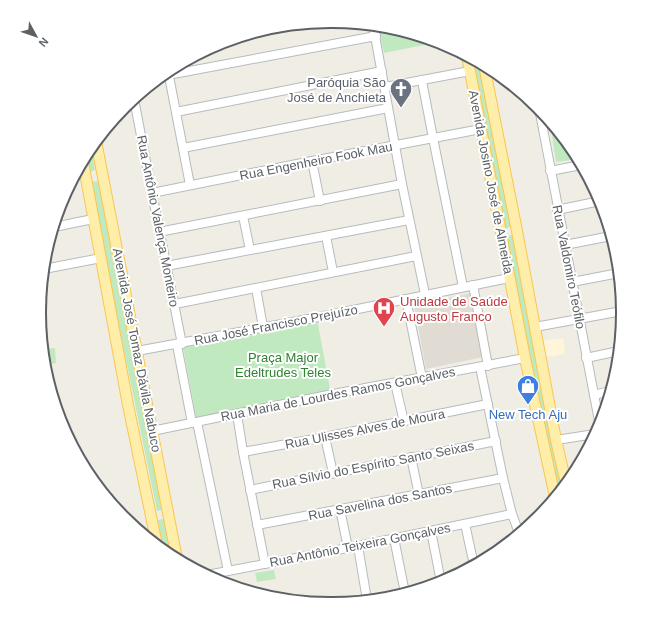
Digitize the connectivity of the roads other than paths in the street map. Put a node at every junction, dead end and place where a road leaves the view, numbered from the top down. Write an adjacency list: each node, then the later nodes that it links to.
1 (375, 31): 2 (street)
2 (376, 36): 4 (street); 5 (street)
3 (468, 63): 6 (main road, Avenida Josino José de Almeida)
4 (182, 71)
5 (382, 71): 10 (street); 13 (street)
6 (470, 71): 9 (street); 15 (main road, Avenida Josino José de Almeida)
7 (486, 74): 36 (main road, Avenida Josino José de Almeida)
8 (169, 79): 13 (street)
9 (422, 81): 10 (street); 16 (street)
10 (385, 88): 12 (street)
11 (135, 106): 28 (street, Rua Antônio Valença Monteiro)
12 (388, 108): 17 (street); 18 (street)
13 (176, 112): 18 (street)
14 (541, 121): 23 (street, Rua Valdomiro Teófilo)
15 (482, 129): 16 (street, Rua Engenheiro Fook Mau); 38 (main road, Avenida Josino José de Almeida)
16 (432, 138): 17 (street, Rua Engenheiro Fook Mau); 52 (street)
17 (395, 146): 20 (street, Rua Engenheiro Fook Mau); 26 (street)
18 (183, 148): 27 (street)
19 (98, 149): 24 (main road, Avenida José Tomaz Dávila Nabuco)
20 (312, 161): 27 (street, Rua Engenheiro Fook Mau); 29 (street)
21 (575, 166): 23 (street)
22 (84, 172): 25 (main road, Avenida José Tomaz Dávila Nabuco)
23 (550, 172): 31 (street, Rua Valdomiro Teófilo)
24 (103, 176): 25 (main road); 62 (main road, Avenida José Tomaz Dávila Nabuco)
25 (86, 180): 33 (main road, Avenida José Tomaz Dávila Nabuco)
26 (402, 184): 29 (street); 34 (street)
27 (190, 185): 28 (street, Rua Engenheiro Fook Mau)
28 (152, 193): 37 (street, Rua Antônio Valença Monteiro)
29 (320, 200): 32 (street)
30 (593, 202): 31 (street)
31 (557, 210): 41 (street, Rua Valdomiro Teófilo)
32 (243, 216): 37 (street); 42 (street)
33 (93, 219): 35 (street); 44 (main road, Avenida José Tomaz Dávila Nabuco)
34 (409, 220): 39 (street); 43 (street)
35 (60, 226)
36 (517, 231): 38 (main road); 60 (main road, Avenida Josino José de Almeida)
37 (159, 232): 45 (street, Rua Antônio Valença Monteiro)
38 (501, 233): 49 (main road, Avenida Josino José de Almeida)
39 (326, 236): 42 (street); 47 (street)
40 (605, 237): 41 (street)
41 (565, 245): 50 (street, Rua Valdomiro Teófilo)
42 (250, 250): 45 (street)
43 (416, 256): 47 (street); 54 (street)
44 (101, 258): 46 (street); 92 (main road, Avenida José Tomaz Dávila Nabuco)
45 (166, 266): 56 (street, Rua Antônio Valença Monteiro)
46 (50, 268)
47 (333, 272): 53 (street)
48 (613, 274): 50 (street)
49 (509, 278): 51 (street, Rua José Francisco Prejuízo); 64 (main road, Avenida Josino José de Almeida)
50 (572, 282): 58 (street, Rua Valdomiro Teófilo)
51 (473, 285): 52 (street, Rua José Francisco Prejuízo); 66 (street)
52 (463, 287): 54 (street, Rua José Francisco Prejuízo)
53 (256, 288): 56 (street); 59 (street)
54 (425, 294): 55 (street, Rua José Francisco Prejuízo)
55 (406, 299): 59 (street, Rua José Francisco Prejuízo); 67 (street)
56 (175, 304): 61 (street, Rua Antônio Valença Monteiro)
57 (616, 312): 58 (street)
58 (579, 319): 60 (street); 65 (street, Rua Valdomiro Teófilo)
59 (263, 327): 61 (street, Rua José Francisco Prejuízo)
60 (536, 328): 79 (main road, Avenida Josino José de Almeida)
61 (180, 344): 62 (street, Rua José Francisco Prejuízo); 74 (street, Rua Antônio Valença Monteiro)
62 (137, 351): 76 (main road, Avenida José Tomaz Dávila Nabuco)
63 (613, 352): 65 (street)
64 (525, 358): 66 (street, Rua Maria de Lourdes Ramos Gonçalves); 87 (main road, Avenida Josino José de Almeida)
65 (586, 358): 70 (street, Rua Valdomiro Teófilo)
66 (484, 366): 67 (street, Rua Maria de Lourdes Ramos Gonçalves); 71 (street)
67 (422, 378): 68 (street, Rua Maria de Lourdes Ramos Gonçalves)
68 (395, 383): 73 (street, Rua Maria de Lourdes Ramos Gonçalves); 75 (street)
69 (604, 393): 70 (street)
70 (594, 395): 72 (street, Rua Valdomiro Teófilo)
71 (488, 404): 75 (street, Rua Ulisses Alves de Moura); 80 (street)
72 (597, 412)
73 (237, 414): 74 (street, Rua Maria de Lourdes Ramos Gonçalves); 81 (street)
74 (195, 422): 76 (street, Rua Maria de Lourdes Ramos Gonçalves); 104 (street, Rua Antônio Valença Monteiro)
75 (404, 422): 78 (street, Rua Ulisses Alves de Moura)
76 (152, 431): 90 (main road, Avenida José Tomaz Dávila Nabuco)
77 (587, 435): 79 (street)
78 (326, 437): 81 (street, Rua Ulisses Alves de Moura); 83 (street)
79 (556, 440): 84 (main road, Avenida Josino José de Almeida)
80 (496, 441): 82 (street, Rua Sílvio do Espírito Santo Seixas); 85 (street)
81 (243, 452): 86 (street)
82 (411, 457): 83 (street, Rua Sílvio do Espírito Santo Seixas); 88 (street)
83 (333, 473): 86 (street, Rua Sílvio do Espírito Santo Seixas)
84 (564, 476)
85 (503, 478): 88 (street, Rua Savelina dos Santos); 91 (street)
86 (250, 490): 94 (street)
87 (553, 490)
88 (419, 495): 89 (street, Rua Savelina dos Santos)
89 (340, 509): 94 (street, Rua Savelina dos Santos); 100 (street)
90 (169, 511): 92 (main road); 101 (main road, Avenida José Tomaz Dávila Nabuco)
91 (512, 514): 93 (street, Rua Antônio Teixeira Gonçalves); 95 (street)
92 (151, 516): 97 (main road, Avenida José Tomaz Dávila Nabuco)
93 (465, 524): 96 (street, Rua Antônio Teixeira Gonçalves); 102 (street)
94 (257, 525): 103 (street)
95 (517, 528)
96 (431, 531): 98 (street, Rua Antônio Teixeira Gonçalves); 106 (street)
97 (154, 535)
98 (394, 538): 99 (street, Rua Antônio Teixeira Gonçalves); 107 (street)
99 (358, 546): 100 (street, Rua Antônio Teixeira Gonçalves); 108 (street)
100 (348, 548): 103 (street, Rua Antônio Teixeira Gonçalves)
101 (177, 551)
102 (473, 559)
103 (265, 564): 104 (street, Rua Antônio Teixeira Gonçalves)
104 (228, 571): 105 (street, Rua Antônio Teixeira Gonçalves)
105 (217, 573)
106 (440, 575)
107 (404, 587)
108 (366, 595)

